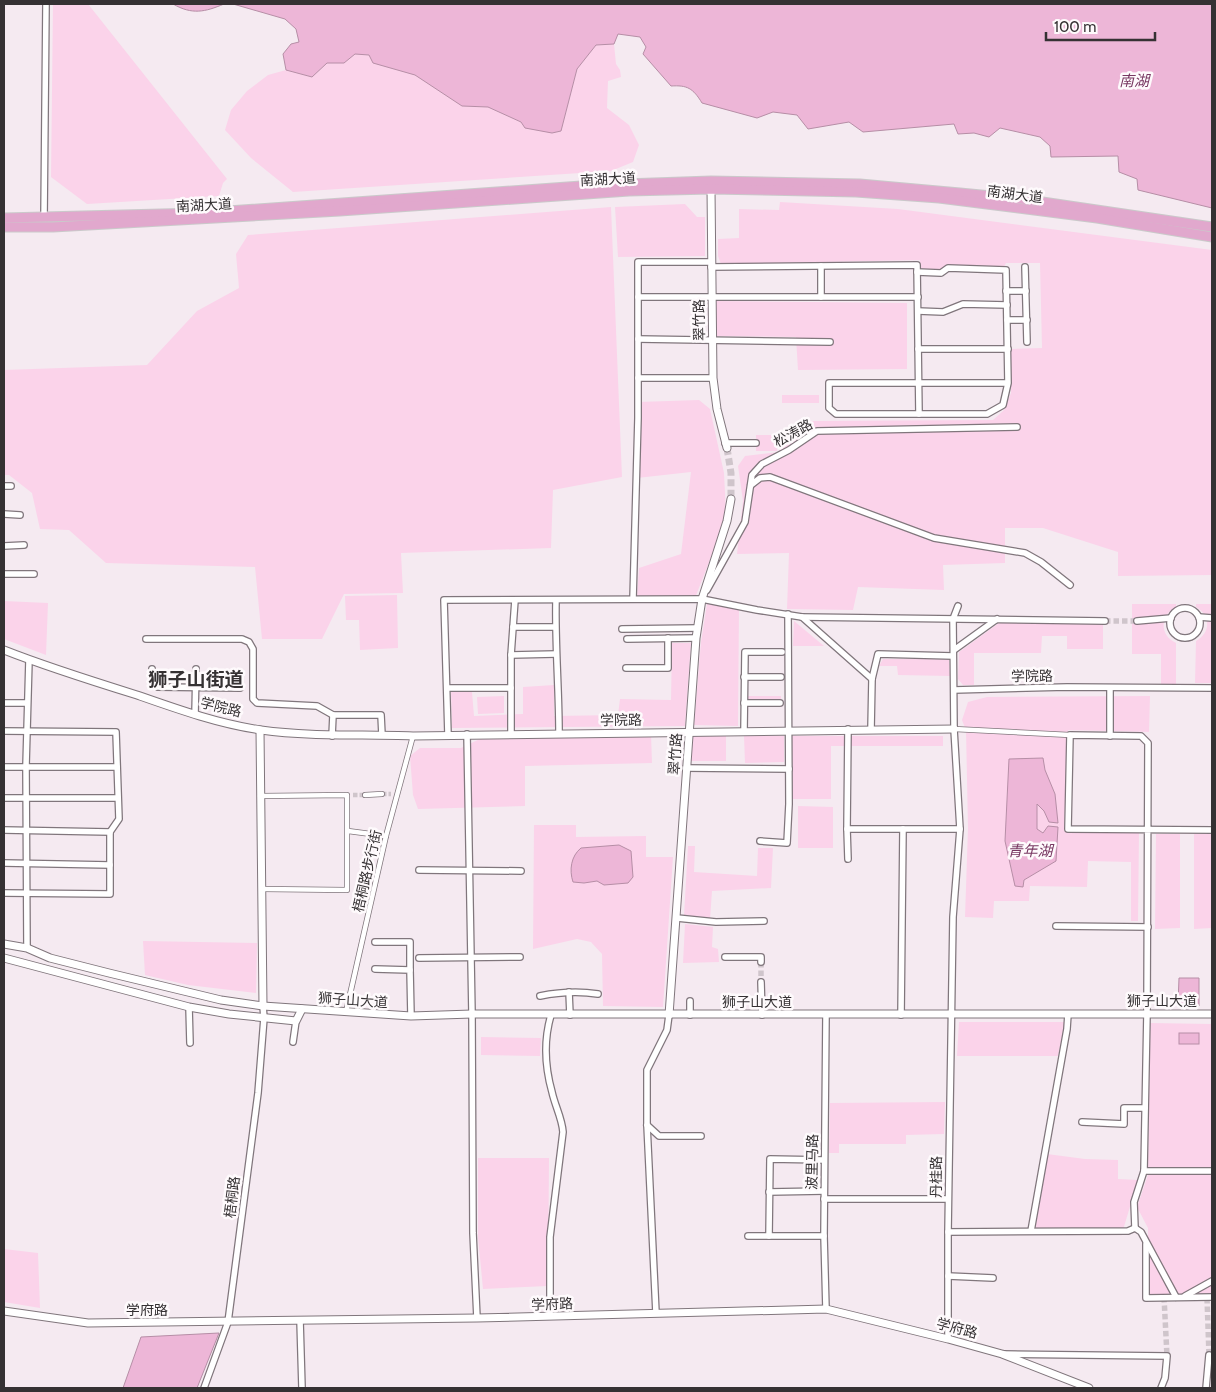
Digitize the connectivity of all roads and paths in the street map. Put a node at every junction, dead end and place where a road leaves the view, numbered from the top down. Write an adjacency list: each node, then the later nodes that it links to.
1 (46, 4): 4 (street)
2 (711, 189): 6 (main road, 南湖大道); 7 (main road, 南湖大道); 8 (street, 翠竹路)
3 (4, 218): 4 (main road, 南湖大道)
4 (44, 218): 5 (main road, 南湖大道)
5 (1212, 227)
6 (4, 228)
7 (1212, 237)
8 (711, 265): 9 (street); 14 (street); 15 (street, 翠竹路)
9 (821, 266): 11 (street); 16 (street)
10 (1025, 267): 13 (street)
11 (917, 272): 12 (street); 17 (street)
12 (1006, 291): 13 (street); 18 (street)
13 (1026, 291): 21 (street)
14 (638, 297): 15 (street); 22 (street)
15 (712, 297): 16 (street); 23 (street, 翠竹路)
16 (821, 297): 17 (street)
17 (918, 297): 19 (street)
18 (1007, 306): 19 (street); 20 (street)
19 (918, 311): 26 (street)
20 (1007, 320): 21 (street); 27 (street)
21 (1026, 320): 25 (street)
22 (638, 339): 23 (street); 28 (street)
23 (712, 340): 24 (street); 29 (street, 翠竹路)
24 (830, 342)
25 (1027, 342)
26 (918, 349): 27 (street); 30 (street)
27 (1008, 349): 31 (street)
28 (638, 378): 29 (street); 45 (street)
29 (713, 378): 35 (street, 翠竹路)
30 (919, 382): 31 (street); 32 (street); 32 (street)
31 (1008, 383): 32 (street)
32 (919, 414)
33 (1017, 427): 36 (street, 松涛路)
34 (756, 443): 35 (street)
35 (726, 446)
36 (751, 485): 44 (street); 46 (street, 松涛路)
37 (730, 499): 46 (street, 翠竹路)
38 (4, 514): 39 (street)
39 (20, 514)
40 (24, 545): 41 (street)
41 (4, 546)
42 (4, 574): 43 (street)
43 (34, 574)
44 (1070, 585)
45 (633, 599): 46 (street); 48 (street)
46 (702, 599): 50 (street); 61 (street, 翠竹路)
47 (515, 600): 48 (street); 59 (street); 81 (street)
48 (556, 600): 60 (street)
49 (958, 606): 56 (street)
50 (788, 614): 51 (street); 98 (street)
51 (802, 617): 56 (street); 78 (street)
52 (1199, 617): 54 (street); 54 (street); 55 (street)
53 (998, 618): 56 (street); 57 (street); 69 (street)
54 (1171, 618): 58 (street)
55 (1212, 618)
56 (953, 619): 69 (street)
57 (1105, 621)
58 (1137, 621)
59 (513, 627): 60 (street); 71 (street)
60 (555, 627): 70 (street)
61 (698, 628): 62 (street); 64 (street, 翠竹路)
62 (622, 629)
63 (668, 638): 64 (street); 66 (street); 73 (street)
64 (696, 638): 100 (street, 翠竹路)
65 (146, 639): 91 (street)
66 (627, 640)
67 (4, 650): 72 (street, 学院路)
68 (782, 652): 76 (street)
69 (954, 653): 78 (street); 85 (street)
70 (556, 654): 71 (street); 101 (street)
71 (511, 655): 82 (street)
72 (29, 660): 87 (street); 90 (street, 学院路)
73 (626, 668)
74 (152, 669): 79 (street)
75 (196, 669): 79 (street)
76 (744, 677): 77 (street); 88 (street)
77 (781, 677)
78 (872, 679): 93 (street)
79 (196, 688): 80 (street); 90 (street)
80 (240, 688)
81 (447, 688): 82 (street); 105 (street)
82 (511, 688): 103 (street)
83 (1110, 688): 84 (street, 学院路); 85 (street, 学院路); 109 (street)
84 (1212, 688)
85 (954, 690): 94 (street)
86 (4, 703): 87 (street)
87 (27, 703): 95 (street)
88 (744, 703): 89 (street); 97 (street)
89 (780, 703)
90 (195, 714): 96 (street, 学院路)
91 (333, 715): 104 (street); 107 (street)
92 (848, 729): 93 (street, 学院路); 98 (street, 学院路); 127 (street)
93 (871, 729): 94 (street, 学院路)
94 (954, 729): 106 (street); 126 (street, 丹桂路)
95 (27, 730): 99 (street); 110 (street); 112 (street)
96 (260, 730): 107 (street, 学院路); 121 (street)
97 (744, 730): 98 (street, 学院路); 100 (street, 学院路)
98 (788, 730): 114 (street)
99 (4, 731)
100 (689, 731): 101 (street, 学院路); 113 (street, 翠竹路)
101 (558, 733): 103 (street, 学院路)
102 (467, 734): 103 (street, 学院路); 105 (street, 学院路); 142 (street)
103 (511, 734)
104 (382, 735): 107 (street, 学院路); 108 (street, 学院路)
105 (448, 735): 108 (street, 学院路)
106 (1070, 735): 109 (street); 128 (street)
107 (332, 736)
108 (413, 736): 117 (street, 梧桐路步行街)
109 (1110, 736): 128 (street)
110 (26, 766): 111 (street); 112 (street); 122 (street)
111 (4, 767)
112 (117, 767): 124 (street)
113 (686, 768): 114 (street); 146 (street, 翠竹路)
114 (789, 769): 135 (street)
115 (382, 794): 120 (street)
116 (391, 794): 117 (street)
117 (398, 794): 134 (street, 梧桐路步行街)
118 (347, 795): 119 (street); 121 (street); 132 (street)
119 (353, 795)
120 (365, 795)
121 (260, 796): 143 (street)
122 (26, 797): 123 (street); 124 (street); 130 (street)
123 (4, 798)
124 (118, 798): 133 (street)
125 (903, 828): 126 (street); 127 (street); 180 (street)
126 (960, 828): 181 (street, 丹桂路)
127 (847, 829): 136 (street)
128 (1148, 829): 131 (street); 149 (street)
129 (4, 830): 130 (street)
130 (27, 830): 133 (street); 138 (street)
131 (1212, 830)
132 (348, 831): 134 (street); 143 (street)
133 (110, 832): 139 (street)
134 (386, 836): 169 (street, 梧桐路步行街)
135 (760, 842)
136 (848, 858)
137 (4, 863): 138 (street)
138 (27, 863): 139 (street); 145 (street)
139 (110, 865): 145 (street)
140 (419, 870): 142 (street)
141 (521, 870): 142 (street)
142 (469, 871): 157 (street)
143 (262, 889): 166 (street)
144 (4, 893): 145 (street)
145 (27, 893): 152 (street)
146 (677, 918): 147 (street); 177 (street, 翠竹路)
147 (764, 921)
148 (1056, 926): 149 (street)
149 (1148, 927): 170 (street)
150 (375, 942): 160 (street)
151 (4, 944): 152 (street, 狮子山大道)
152 (27, 948): 166 (street, 狮子山大道)
153 (520, 957): 157 (street)
154 (725, 957): 158 (street)
155 (4, 958): 167 (street)
156 (419, 958): 157 (street)
157 (470, 958): 171 (street)
158 (761, 962)
159 (375, 969): 160 (street)
160 (410, 970): 182 (street)
161 (762, 982): 174 (street)
162 (569, 992): 163 (street); 164 (street); 173 (street)
163 (598, 994)
164 (540, 996)
165 (690, 1001): 178 (street)
166 (263, 1006): 168 (street, 狮子山大道); 183 (street, 梧桐路)
167 (189, 1007): 183 (street); 186 (street)
168 (302, 1009): 169 (street, 狮子山大道); 184 (street, 狮子山大道)
169 (346, 1012): 182 (street, 狮子山大道)
170 (1147, 1013): 175 (street, 狮子山大道); 176 (street, 狮子山大道); 187 (street)
171 (472, 1014): 172 (street, 狮子山大道); 182 (street, 狮子山大道); 215 (street)
172 (551, 1014): 173 (street, 狮子山大道); 214 (street)
173 (570, 1014): 177 (street, 狮子山大道)
174 (762, 1014): 178 (street, 狮子山大道); 179 (street, 狮子山大道)
175 (1068, 1014): 181 (street, 狮子山大道); 199 (street)
176 (1212, 1014)
177 (669, 1015): 178 (street, 狮子山大道); 189 (street)
178 (690, 1015)
179 (826, 1015): 180 (street, 狮子山大道); 191 (street, 波里马路)
180 (901, 1015): 181 (street, 狮子山大道)
181 (952, 1015): 197 (street, 丹桂路)
182 (411, 1016)
183 (264, 1018): 184 (street); 217 (street, 梧桐路)
184 (296, 1021): 185 (street)
185 (293, 1042)
186 (190, 1043)
187 (1145, 1108): 188 (street); 192 (street)
188 (1082, 1122)
189 (647, 1125): 190 (street); 213 (street)
190 (701, 1136)
191 (824, 1160): 194 (street); 195 (street, 波里马路)
192 (1144, 1171): 193 (street); 198 (street)
193 (1212, 1171)
194 (769, 1192): 195 (street); 202 (street)
195 (824, 1192): 196 (street, 波里马路)
196 (824, 1199): 197 (street); 203 (street, 波里马路)
197 (948, 1200): 200 (street, 丹桂路)
198 (1135, 1228): 199 (street); 204 (street)
199 (1032, 1231): 200 (street)
200 (948, 1232): 205 (street, 丹桂路)
201 (748, 1236): 202 (street)
202 (769, 1236): 203 (street)
203 (824, 1236): 211 (street, 波里马路)
204 (1146, 1242): 208 (street); 208 (street)
205 (948, 1276): 206 (street); 218 (street, 丹桂路)
206 (993, 1278)
207 (1212, 1281): 209 (street)
208 (1176, 1297): 209 (street)
209 (1183, 1297): 210 (street)
210 (1212, 1297)
211 (826, 1309): 213 (street, 学府路); 218 (street, 学府路)
212 (4, 1311): 217 (street, 学府路)
213 (656, 1313): 214 (street, 学府路)
214 (550, 1316): 215 (street, 学府路)
215 (477, 1318): 216 (street, 学府路)
216 (300, 1320): 217 (street, 学府路); 222 (street)
217 (228, 1322): 221 (street, 梧桐路)
218 (948, 1339): 219 (street, 学府路)
219 (1002, 1354): 223 (street, 学府路); 224 (street)
220 (1209, 1355): 225 (street)
221 (204, 1388)
222 (302, 1388)
223 (1089, 1388)
224 (1161, 1388)
225 (1206, 1388)

